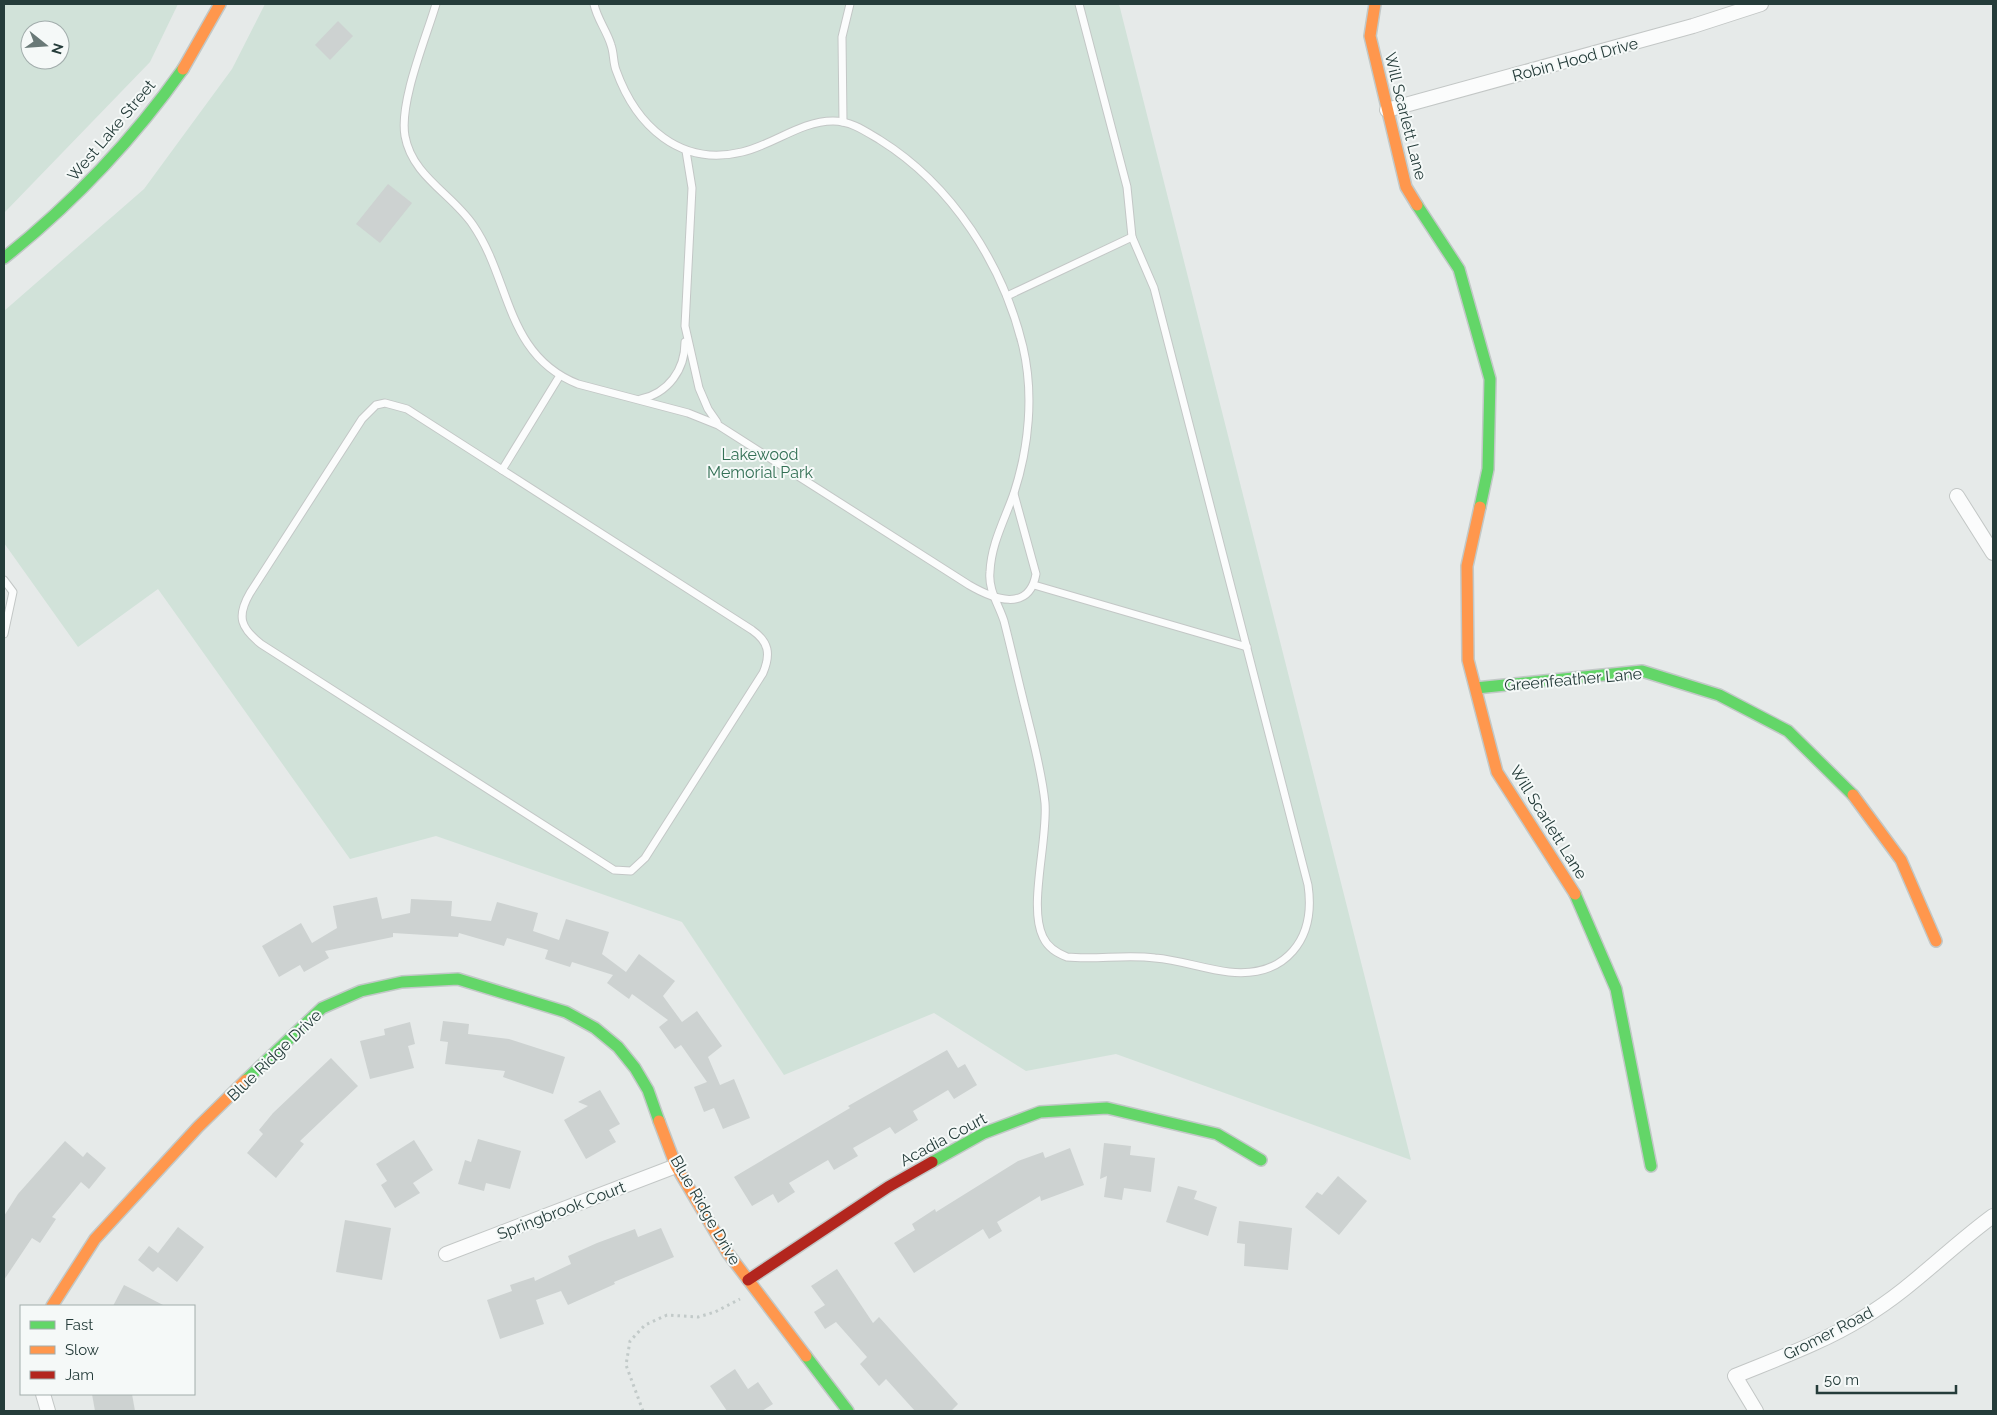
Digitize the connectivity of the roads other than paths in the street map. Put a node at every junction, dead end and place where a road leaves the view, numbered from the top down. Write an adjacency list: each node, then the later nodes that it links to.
1 (220, 4): 12 (main road, West Lake Street)
2 (436, 4): 15 (lane)
3 (594, 4): 10 (lane)
4 (850, 4): 9 (lane)
5 (1079, 4): 11 (lane)
6 (1375, 4): 8 (main road, Will Scarlett Lane)
7 (1761, 4): 8 (street, Robin Hood Drive)
8 (1387, 110): 27 (main road, Will Scarlett Lane)
9 (843, 122): 10 (lane); 13 (lane)
10 (686, 152): 14 (lane)
11 (1132, 237): 13 (lane); 26 (lane)
12 (4, 258)
13 (1007, 296): 19 (lane)
14 (685, 326): 16 (lane); 17 (lane)
15 (559, 376): 16 (lane); 18 (lane)
16 (638, 400): 17 (lane)
17 (718, 425): 24 (lane)
18 (502, 470): 18 (lane)
19 (1014, 493): 23 (lane); 24 (lane)
20 (1957, 496): 21 (street)
21 (1993, 553)
22 (4, 580): 25 (lane)
23 (1034, 585): 24 (lane); 26 (lane)
24 (996, 598): 26 (lane)
25 (4, 634)
26 (1247, 647)
27 (1476, 688): 28 (main road, Greenfeather Lane); 31 (main road, Will Scarlett Lane)
28 (1936, 941)
29 (1261, 1160): 34 (main road, Acadia Court)
30 (676, 1166): 33 (street, Springbrook Court); 34 (main road, Blue Ridge Drive); 35 (main road, Blue Ridge Drive)
31 (1651, 1166)
32 (1993, 1216): 39 (street, Gromer Road)
33 (446, 1254)
34 (748, 1280): 38 (main road, Blue Ridge Drive)
35 (53, 1305)
36 (43, 1395): 37 (street)
37 (48, 1411)
38 (848, 1411)
39 (1756, 1411)

